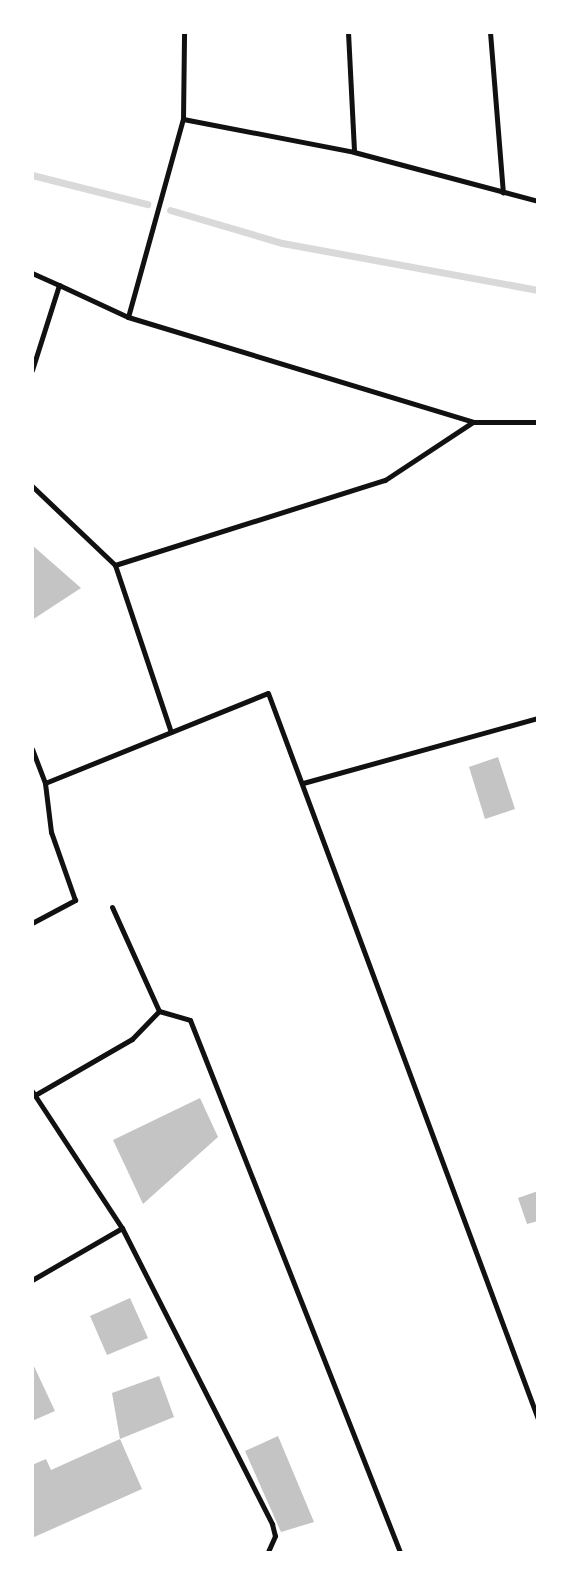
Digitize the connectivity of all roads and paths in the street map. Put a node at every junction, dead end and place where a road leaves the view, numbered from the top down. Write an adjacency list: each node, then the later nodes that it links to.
1 (184, 32): 4 (street)
2 (348, 32): 5 (street)
3 (490, 32): 6 (street)
4 (183, 119): 5 (street); 10 (street)
5 (354, 152): 6 (street)
6 (503, 192): 7 (street)
7 (538, 201)
8 (32, 273): 9 (street)
9 (59, 284): 10 (street); 11 (street)
10 (128, 317): 12 (street)
11 (32, 370)
12 (473, 422): 13 (street); 15 (street)
13 (538, 422)
14 (32, 486): 15 (street)
15 (115, 566): 17 (street)
16 (538, 718): 20 (street)
17 (171, 732): 19 (street); 20 (street)
18 (32, 749): 19 (street)
19 (45, 783): 22 (street)
20 (303, 783): 27 (street)
21 (112, 907): 23 (street)
22 (32, 923)
23 (159, 1011): 24 (street); 29 (street)
24 (34, 1093): 25 (street)
25 (122, 1228): 26 (street); 28 (street)
26 (32, 1280)
27 (538, 1419)
28 (268, 1552)
29 (400, 1552)

